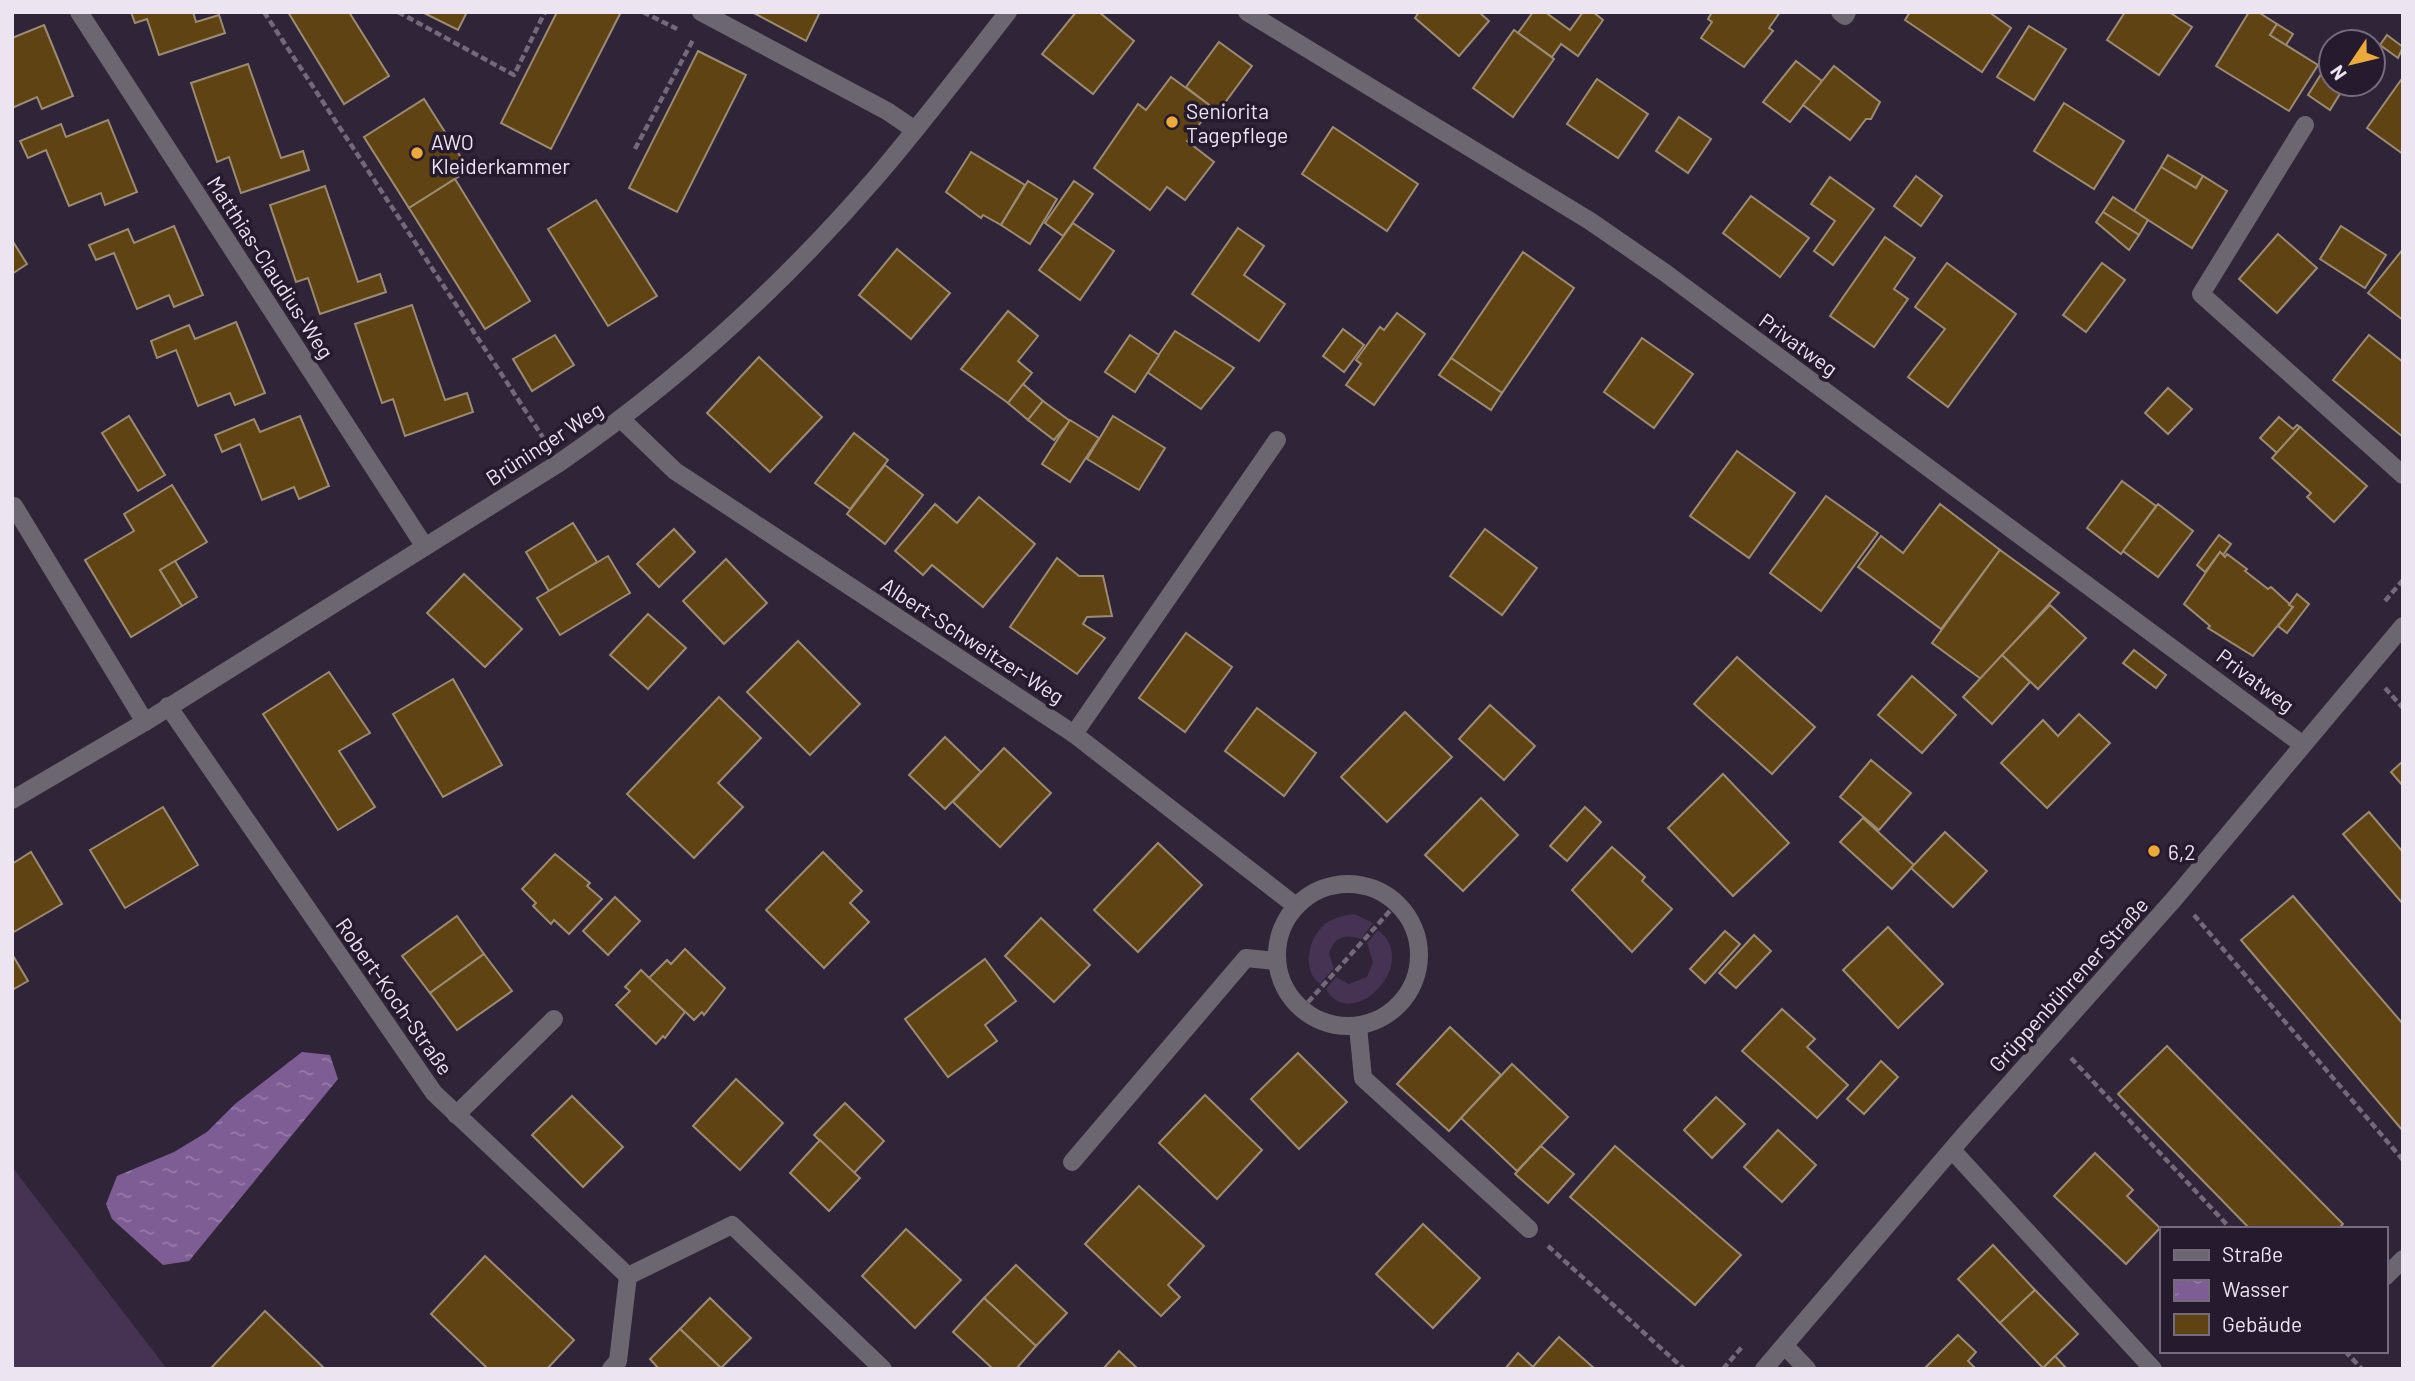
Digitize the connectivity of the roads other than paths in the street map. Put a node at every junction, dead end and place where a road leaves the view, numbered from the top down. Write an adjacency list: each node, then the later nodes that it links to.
1 (79, 12): 13 (street, Matthias-Claudius-Weg)
2 (701, 12): 8 (street)
3 (1008, 12): 8 (street, Brüninger Weg)
4 (1247, 12): 18 (street, Privatweg)
5 (1840, 12): 6 (street)
6 (1847, 12)
7 (2305, 125): 11 (street)
8 (915, 130): 9 (street, Brüninger Weg)
9 (622, 420): 13 (street, Brüninger Weg); 17 (street, Albert-Schweitzer-Weg)
10 (1277, 440): 17 (street)
11 (2403, 475)
12 (14, 506): 16 (street)
13 (425, 547): 15 (street, Brüninger Weg)
14 (2403, 626): 18 (street, Grüppenbührener Straße)
15 (168, 706): 16 (street, Brüninger Weg); 24 (street, Robert-Koch-Straße)
16 (145, 722): 19 (street, Brüninger Weg)
17 (1074, 734): 20 (street, Albert-Schweitzer-Weg)
18 (2303, 744): 25 (street, Grüppenbührener Straße)
19 (12, 800)
20 (1296, 906): 21 (street); 23 (street)
21 (1276, 961): 23 (street); 26 (street)
22 (555, 1020): 24 (street)
23 (1358, 1027): 27 (street)
24 (456, 1115): 30 (street, Robert-Koch-Straße)
25 (1952, 1150): 31 (street, Grüppenbührener Straße); 36 (street)
26 (1072, 1162)
27 (1529, 1229)
28 (2403, 1259): 29 (street)
29 (2387, 1275)
30 (628, 1276): 32 (street); 33 (street)
31 (1784, 1346): 34 (street, Grüppenbührener Straße); 35 (street)
32 (611, 1369)
33 (883, 1369)
34 (1764, 1369)
35 (1807, 1369)
36 (2153, 1369)

